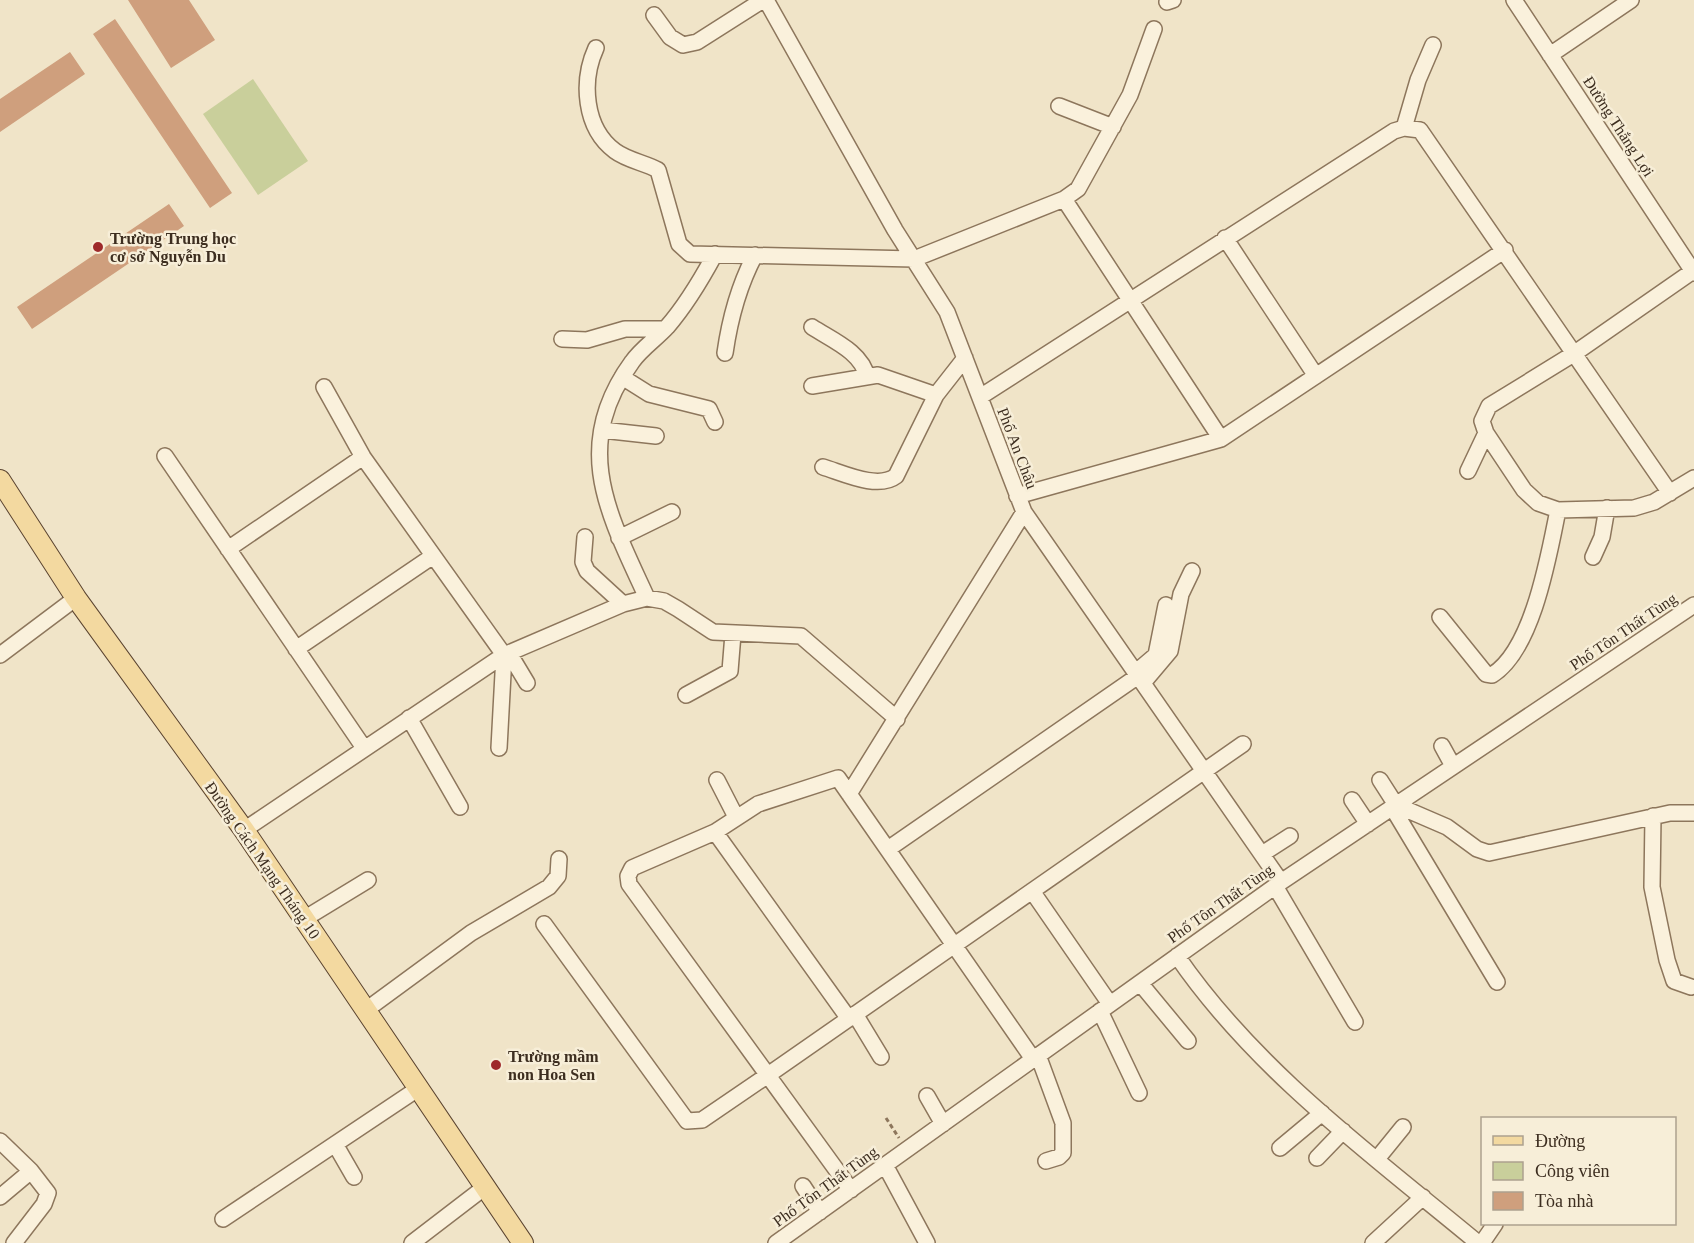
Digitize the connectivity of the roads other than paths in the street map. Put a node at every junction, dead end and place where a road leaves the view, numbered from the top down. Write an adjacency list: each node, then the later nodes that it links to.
1 (764, 0): 4 (street); 17 (street, Phố An Châu)
2 (1514, 0): 8 (street, Đường Thắng Lợi)
3 (1630, 0): 8 (street)
4 (654, 15)
5 (1154, 29): 10 (street)
6 (1433, 45): 11 (street)
7 (596, 48): 15 (street)
8 (1550, 55): 18 (street, Đường Thắng Lợi)
9 (1059, 106): 10 (street)
10 (1113, 127): 12 (street)
11 (1404, 128): 13 (street); 14 (street)
12 (1064, 199): 17 (street); 19 (street)
13 (1226, 238): 19 (street); 26 (street)
14 (1505, 250): 24 (street); 26 (street)
15 (715, 254): 16 (street); 21 (street)
16 (755, 255): 17 (street); 23 (street)
17 (914, 259): 25 (street, Phố An Châu)
18 (1693, 272): 24 (street)
19 (1131, 300): 32 (street); 37 (street)
20 (812, 327): 28 (street)
21 (665, 328): 22 (street); 27 (street)
22 (562, 339)
23 (724, 353)
24 (1575, 353): 35 (street); 44 (street)
25 (965, 358): 31 (street); 32 (street, Phố An Châu)
26 (1316, 376): 37 (street)
27 (622, 377): 33 (street); 34 (street)
28 (867, 377): 29 (street); 31 (street)
29 (812, 386)
30 (324, 387): 39 (street)
31 (936, 395): 40 (street)
32 (980, 397): 45 (street, Phố An Châu)
33 (715, 422)
34 (602, 430): 36 (street); 51 (street)
35 (1486, 433): 41 (street); 47 (street)
36 (656, 436)
37 (1221, 439): 45 (street)
38 (165, 456): 52 (street)
39 (363, 457): 52 (street); 53 (street)
40 (823, 468)
41 (1468, 471)
42 (1694, 478): 44 (street)
43 (0, 480): 56 (main road, Đường Cách Mạng Tháng 10)
44 (1670, 493): 46 (street)
45 (1017, 496): 49 (street, Phố An Châu)
46 (1607, 508): 47 (street); 54 (street)
47 (1557, 510): 61 (street)
48 (672, 512): 51 (street)
49 (1024, 512): 66 (street, Phố An Châu); 70 (street)
50 (585, 537): 58 (street)
51 (619, 538): 57 (street)
52 (228, 549): 63 (street)
53 (433, 556): 63 (street); 64 (street)
54 (1593, 557)
55 (1192, 571): 66 (street)
56 (76, 598): 65 (street); 87 (main road, Đường Cách Mạng Tháng 10)
57 (647, 598): 58 (street); 62 (street)
58 (623, 604): 64 (street)
59 (1166, 605): 66 (street)
60 (1694, 605): 75 (street, Phố Tôn Thất Tùng)
61 (1440, 617)
62 (733, 634): 68 (street); 70 (street)
63 (296, 649): 73 (street)
64 (507, 654): 67 (street); 69 (street); 74 (street)
65 (0, 655)
66 (1139, 677): 76 (street, Phố An Châu); 90 (street)
67 (527, 683)
68 (686, 695)
69 (409, 718): 73 (street); 82 (street)
70 (897, 719): 79 (street)
71 (1243, 744): 76 (street)
72 (1442, 746): 75 (street)
73 (364, 748): 87 (street)
74 (499, 748)
75 (1453, 766): 81 (street, Phố Tôn Thất Tùng)
76 (1203, 772): 91 (street, Phố An Châu); 95 (street)
77 (717, 780): 85 (street)
78 (1380, 780): 81 (street)
79 (849, 794): 85 (street); 90 (street)
80 (1352, 800): 86 (street)
81 (1394, 806): 84 (street); 86 (street, Phố Tôn Thất Tùng); 100 (street)
82 (460, 807)
83 (1694, 813): 84 (street)
84 (1653, 816): 102 (street)
85 (736, 817): 88 (street)
86 (1368, 824): 94 (street, Phố Tôn Thất Tùng)
87 (244, 830): 96 (main road, Đường Cách Mạng Tháng 10)
88 (715, 832): 105 (street); 110 (street)
89 (1290, 836): 91 (street)
90 (888, 849): 98 (street)
91 (1262, 854): 94 (street, Phố An Châu)
92 (559, 859): 104 (street)
93 (368, 880): 96 (street)
94 (1278, 884): 99 (street, Phố Tôn Thất Tùng); 106 (street, Phố An Châu)
95 (1032, 891): 98 (street); 103 (street)
96 (304, 919): 104 (main road, Đường Cách Mạng Tháng 10)
97 (544, 924): 110 (street)
98 (955, 945): 105 (street); 109 (street)
99 (1177, 956): 101 (street, Phố Tôn Thất Tùng); 114 (street)
100 (1497, 982)
101 (1140, 983): 103 (street, Phố Tôn Thất Tùng); 107 (street)
102 (1691, 987)
103 (1105, 1007): 109 (street, Phố Tôn Thất Tùng); 112 (street)
104 (366, 1010): 111 (main road, Đường Cách Mạng Tháng 10)
105 (852, 1017): 108 (street); 110 (street)
106 (1355, 1022)
107 (1188, 1041)
108 (881, 1057)
109 (1035, 1057): 115 (street, Phố Tôn Thất Tùng); 123 (street)
110 (768, 1075): 129 (street)
111 (419, 1088): 119 (street); 128 (main road, Đường Cách Mạng Tháng 10)
112 (1139, 1093)
113 (927, 1096): 115 (street)
114 (1322, 1113): 117 (street); 120 (street)
115 (943, 1124): 124 (street, Phố Tôn Thất Tùng)
116 (1403, 1126): 122 (street)
117 (1343, 1131): 121 (street); 122 (street)
118 (0, 1141): 125 (street)
119 (335, 1144): 126 (street); 133 (street)
120 (1280, 1148)
121 (1317, 1158)
122 (1377, 1160): 131 (street)
123 (1046, 1161)
124 (885, 1165): 129 (street, Phố Tôn Thất Tùng); 139 (street)
125 (31, 1171): 130 (street); 135 (street)
126 (354, 1176)
127 (803, 1186): 132 (street)
128 (485, 1187): 136 (street); 137 (main road, Đường Cách Mạng Tháng 10)
129 (850, 1190): 132 (street, Phố Tôn Thất Tùng)
130 (0, 1197)
131 (1423, 1197): 140 (street); 141 (street)
132 (820, 1212): 138 (street, Phố Tôn Thất Tùng)
133 (223, 1219)
134 (1494, 1225): 141 (street)
135 (14, 1243)
136 (412, 1243)
137 (523, 1243)
138 (776, 1243)
139 (927, 1243)
140 (1373, 1243)
141 (1480, 1243)

